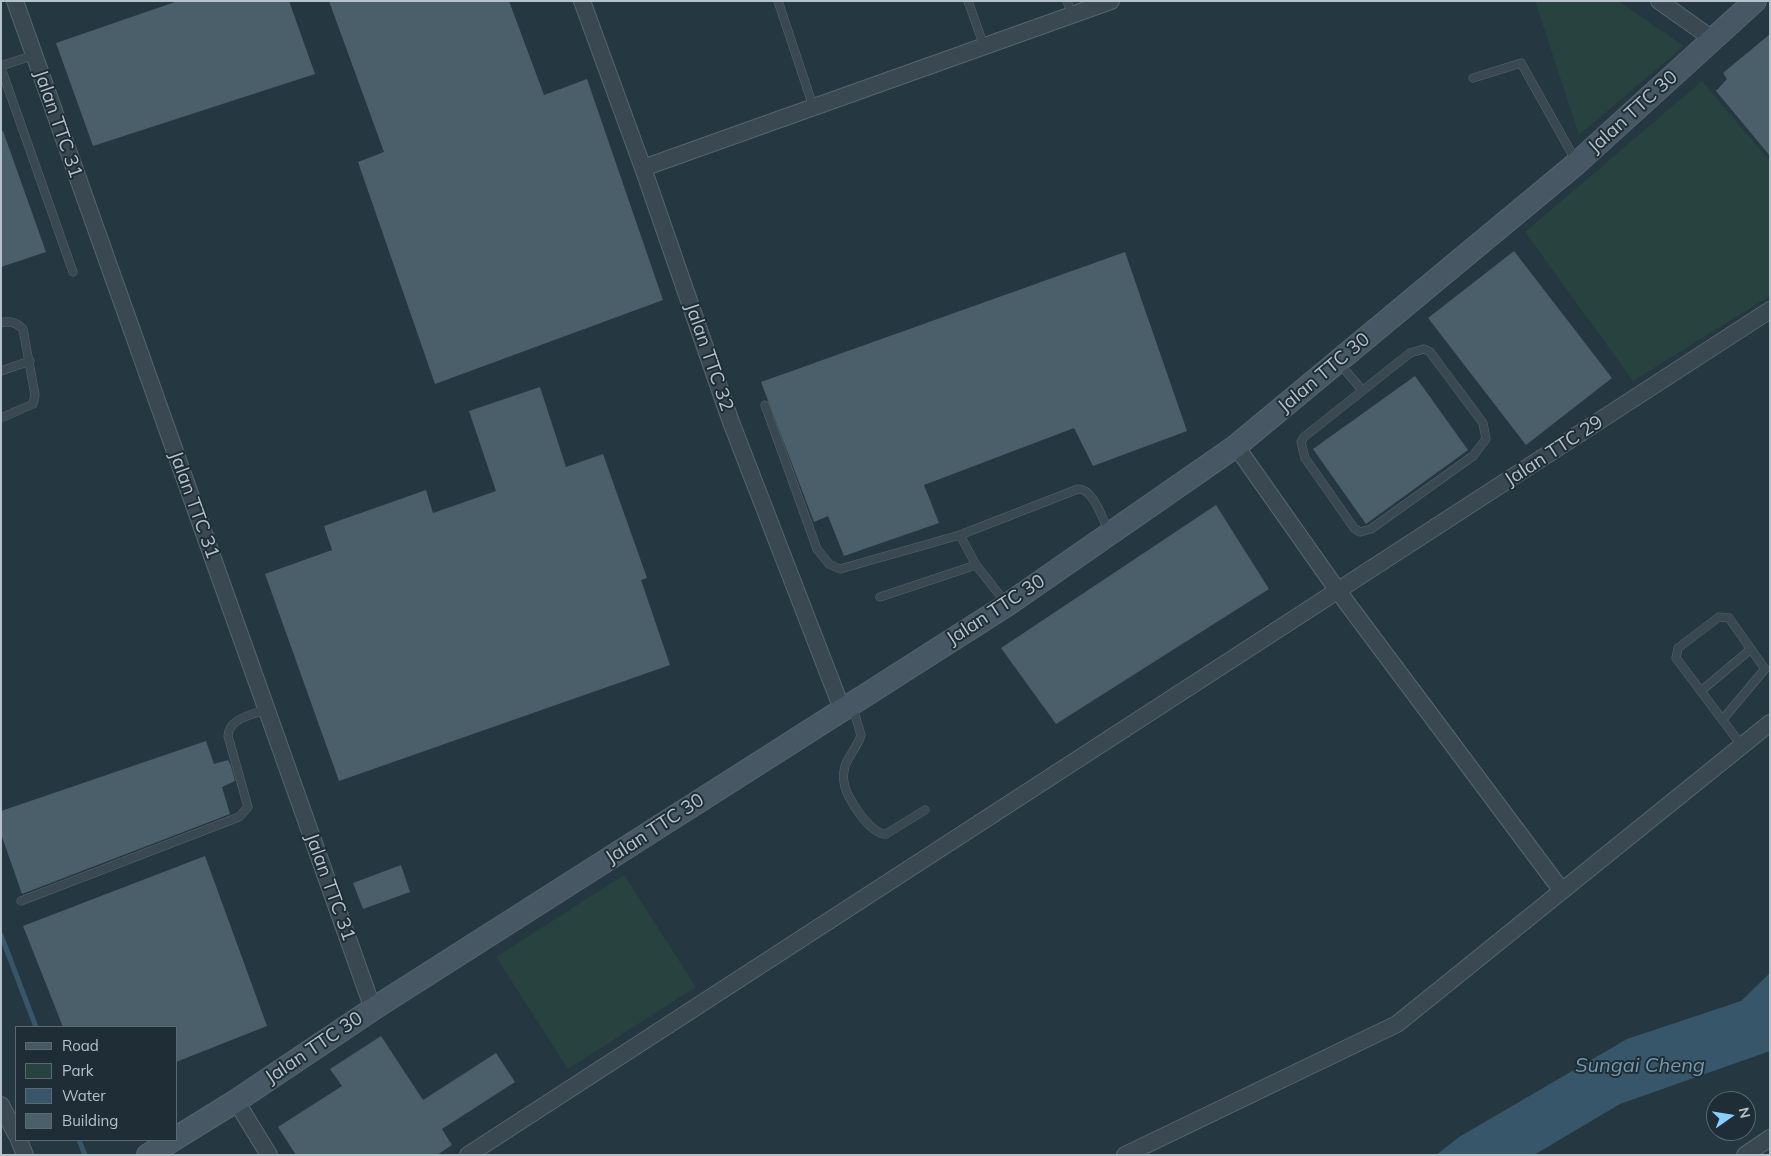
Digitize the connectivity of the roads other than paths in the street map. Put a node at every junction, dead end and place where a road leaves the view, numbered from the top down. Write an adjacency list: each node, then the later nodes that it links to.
1 (15, 1): 11 (street, Jalan TTC 31)
2 (582, 1): 16 (street, Jalan TTC 32)
3 (778, 1): 14 (lane)
4 (968, 1): 10 (lane)
5 (1111, 1): 8 (street)
6 (1659, 1): 9 (street)
7 (1755, 1): 9 (street, Jalan TTC 30)
8 (1070, 8): 10 (street)
9 (1714, 40): 15 (street, Jalan TTC 30)
10 (984, 46): 14 (street)
11 (34, 55): 12 (lane); 36 (street, Jalan TTC 31)
12 (1, 67): 17 (lane)
13 (1473, 78): 15 (lane)
14 (813, 106): 16 (street)
15 (1577, 163): 21 (street, Jalan TTC 30)
16 (643, 168): 35 (street, Jalan TTC 32)
17 (73, 272)
18 (1770, 310): 30 (street, Jalan TTC 29)
19 (1, 323): 20 (lane)
20 (30, 361): 22 (lane); 25 (lane)
21 (1338, 362): 23 (lane); 26 (street, Jalan TTC 30)
22 (1, 371)
23 (1362, 390): 23 (lane)
24 (765, 405): 28 (lane)
25 (1, 418)
26 (1236, 446): 27 (street, Jalan TTC 30); 30 (street)
27 (1110, 534): 28 (lane); 32 (street, Jalan TTC 30)
28 (960, 536): 29 (lane)
29 (976, 565): 31 (lane); 32 (lane)
30 (1338, 591): 41 (street); 54 (street, Jalan TTC 29)
31 (880, 597)
32 (1007, 605): 35 (street, Jalan TTC 30)
33 (1751, 649): 34 (lane); 34 (lane); 37 (lane)
34 (1700, 691): 37 (lane)
35 (847, 706): 40 (lane); 43 (street, Jalan TTC 30)
36 (267, 709): 42 (lane); 43 (street, Jalan TTC 31)
37 (1722, 719): 39 (lane)
38 (1770, 723): 39 (street)
39 (1742, 746): 41 (street)
40 (925, 810)
41 (1562, 891): 55 (street)
42 (21, 901)
43 (373, 1009): 44 (street, Jalan TTC 30)
44 (236, 1101): 47 (street, Jalan TTC 30); 53 (street)
45 (1, 1105): 46 (street)
46 (15, 1132)
47 (178, 1137)
48 (1770, 1138): 56 (street)
49 (19, 1141): 51 (street)
50 (171, 1141): 52 (street)
51 (25, 1155)
52 (148, 1155)
53 (269, 1155)
54 (468, 1155)
55 (1125, 1155)
56 (1745, 1155)

